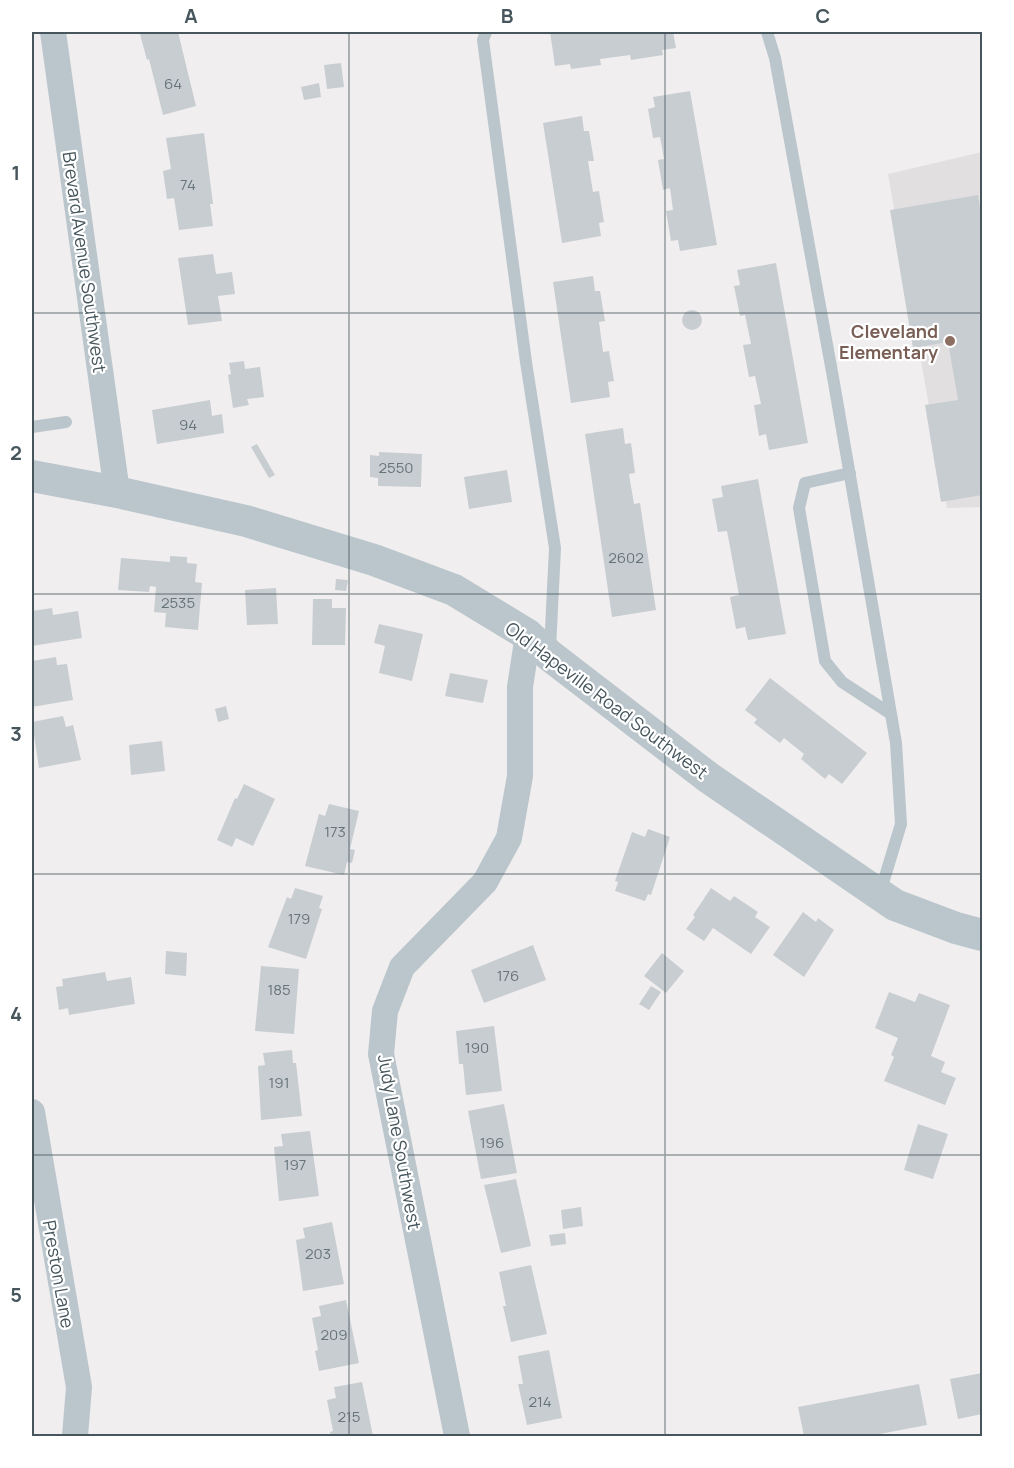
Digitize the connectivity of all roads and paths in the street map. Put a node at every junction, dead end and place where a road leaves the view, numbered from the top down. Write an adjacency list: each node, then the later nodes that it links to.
1 (53, 32): 8 (street, Brevard Avenue Southwest)
2 (486, 32): 9 (lane)
3 (767, 32): 6 (lane)
4 (66, 422): 5 (lane)
5 (32, 427)
6 (850, 473): 10 (lane); 10 (lane)
7 (32, 476): 8 (street, Old Hapeville Road Southwest)
8 (117, 492): 9 (street, Old Hapeville Road Southwest)
9 (539, 645): 11 (street, Old Hapeville Road Southwest); 16 (street, Judy Lane Southwest)
10 (891, 714): 11 (lane)
11 (879, 894): 12 (street, Old Hapeville Road Southwest)
12 (982, 935)
13 (32, 1112): 14 (street, Preston Lane)
14 (43, 1246): 15 (street, Preston Lane)
15 (75, 1437)
16 (457, 1437)

